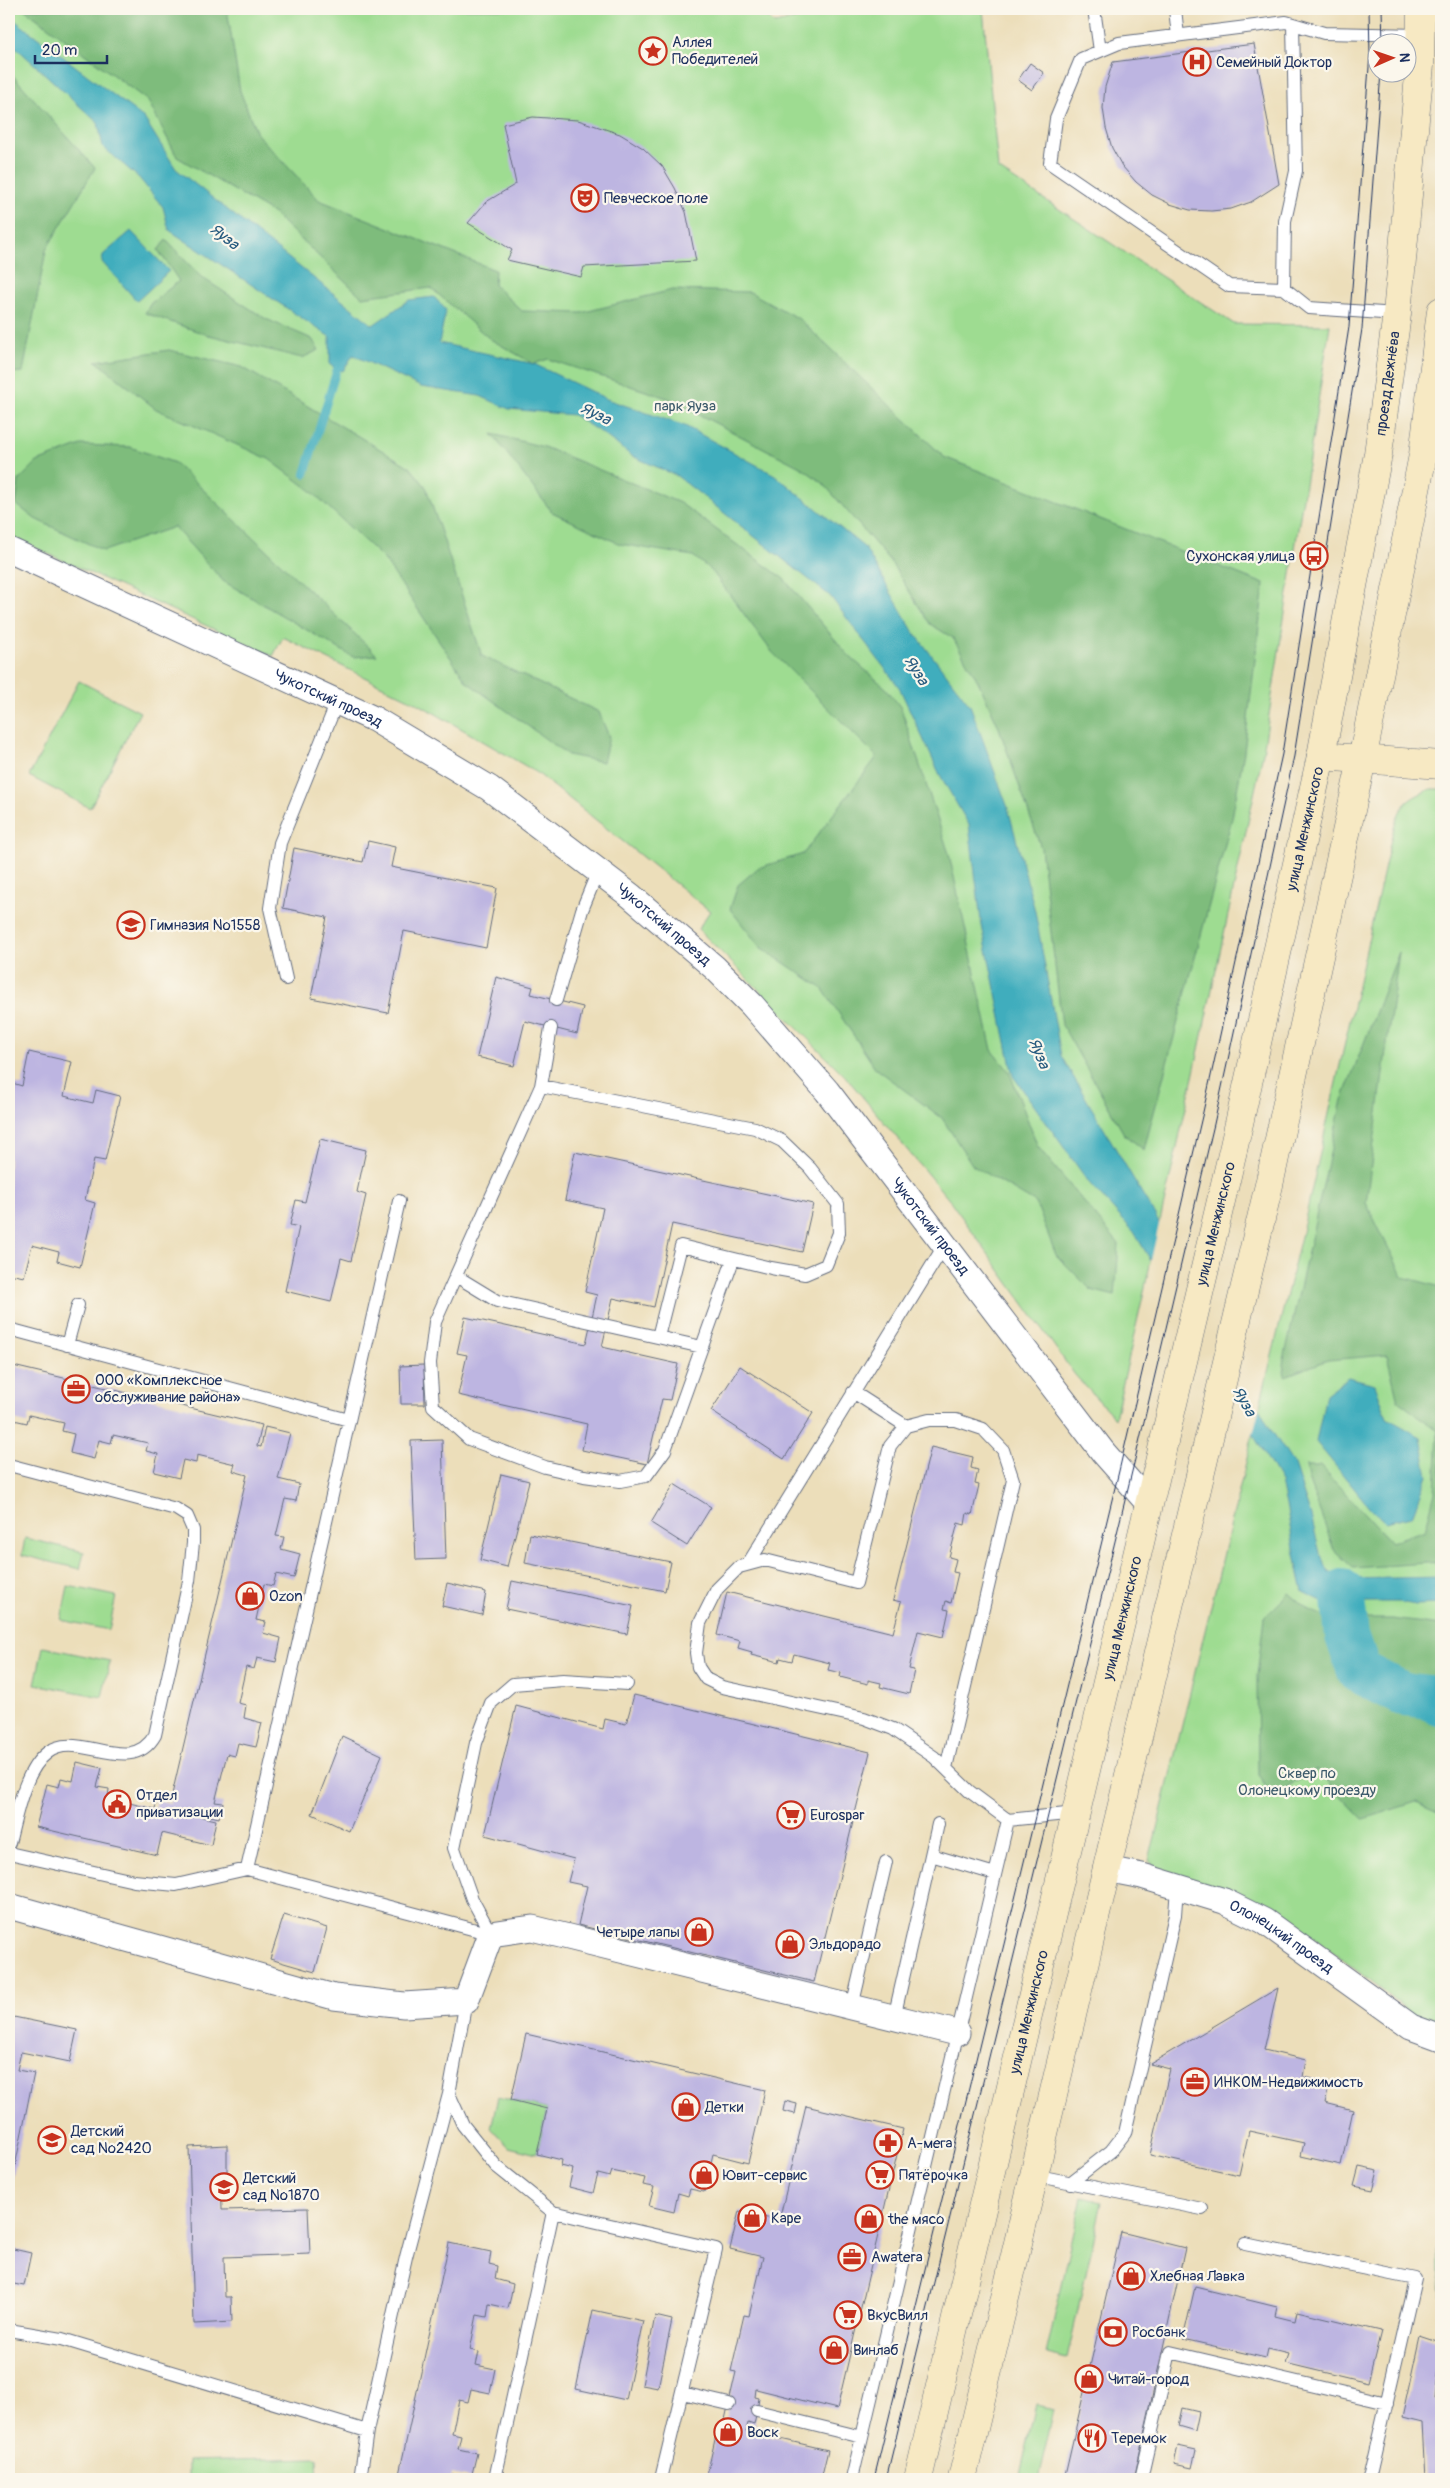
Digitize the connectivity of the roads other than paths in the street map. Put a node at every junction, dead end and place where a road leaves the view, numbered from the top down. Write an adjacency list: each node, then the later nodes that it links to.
1 (1094, 9): 6 (lane)
2 (1175, 9): 5 (lane)
3 (1420, 22): 4 (lane); 9 (main road, проезд Дежнёва)
4 (1293, 24): 5 (lane); 7 (lane)
5 (1178, 36): 6 (lane)
6 (1100, 51): 7 (lane)
7 (1284, 288): 9 (lane)
8 (1441, 312): 13 (main road)
9 (1397, 314): 12 (main road, проезд Дежнёва)
10 (9, 550): 11 (street, Чукотский проезд)
11 (337, 702): 15 (street, Чукотский проезд); 16 (lane)
12 (1321, 756): 13 (main road); 33 (main road, улица Менжинского)
13 (1362, 760): 14 (main road); 45 (main road)
14 (1441, 765)
15 (598, 871): 17 (lane); 21 (street, Чукотский проезд)
16 (286, 980)
17 (556, 1000)
18 (551, 1028): 19 (lane)
19 (540, 1086): 22 (lane); 23 (lane)
20 (399, 1201): 30 (lane)
21 (944, 1246): 29 (lane); 33 (street, Чукотский проезд)
22 (733, 1260): 26 (lane); 28 (lane)
23 (456, 1276): 26 (lane); 28 (lane)
24 (78, 1304): 27 (lane)
25 (9, 1329): 27 (lane)
26 (658, 1337): 28 (lane)
27 (68, 1345): 30 (lane)
28 (702, 1347)
29 (853, 1392): 31 (lane); 34 (lane)
30 (349, 1420): 44 (lane)
31 (906, 1426): 34 (lane); 36 (lane)
32 (9, 1465): 40 (lane)
33 (1149, 1504): 37 (main road, улица Менжинского)
34 (748, 1564): 36 (lane)
35 (627, 1684): 49 (lane)
36 (946, 1768): 38 (lane)
37 (1076, 1813): 38 (lane); 72 (main road, улица Менжинского)
38 (1008, 1820): 46 (lane)
39 (938, 1824): 42 (lane)
40 (9, 1844)
41 (9, 1853): 44 (lane)
42 (931, 1855): 46 (lane); 52 (lane)
43 (886, 1862): 51 (lane)
44 (247, 1869): 49 (lane)
45 (1106, 1869): 47 (street, Олонецкий проезд); 56 (main road)
46 (995, 1874): 53 (lane)
47 (1177, 1887): 54 (street, Олонецкий проезд); 57 (lane)
48 (9, 1906): 50 (street)
49 (492, 1934): 50 (street); 51 (street)
50 (466, 2001): 55 (lane)
51 (852, 2007): 52 (street)
52 (894, 2018): 53 (street)
53 (957, 2033): 67 (lane)
54 (1441, 2038)
55 (450, 2094): 59 (lane); 66 (lane)
56 (1033, 2175): 57 (lane); 73 (main road)
57 (1070, 2183): 58 (lane)
58 (1202, 2209)
59 (553, 2212): 62 (lane); 69 (lane)
60 (1245, 2244): 63 (lane)
61 (9, 2330): 66 (lane)
62 (682, 2393): 64 (lane); 70 (lane)
63 (1386, 2403): 74 (lane); 75 (lane)
64 (729, 2404)
65 (757, 2411): 67 (lane)
66 (367, 2431): 68 (lane)
67 (862, 2437): 71 (lane)
68 (360, 2479)
69 (495, 2479)
70 (661, 2479)
71 (852, 2479)
72 (918, 2479)
73 (962, 2479)
74 (1141, 2479)
75 (1369, 2479)

